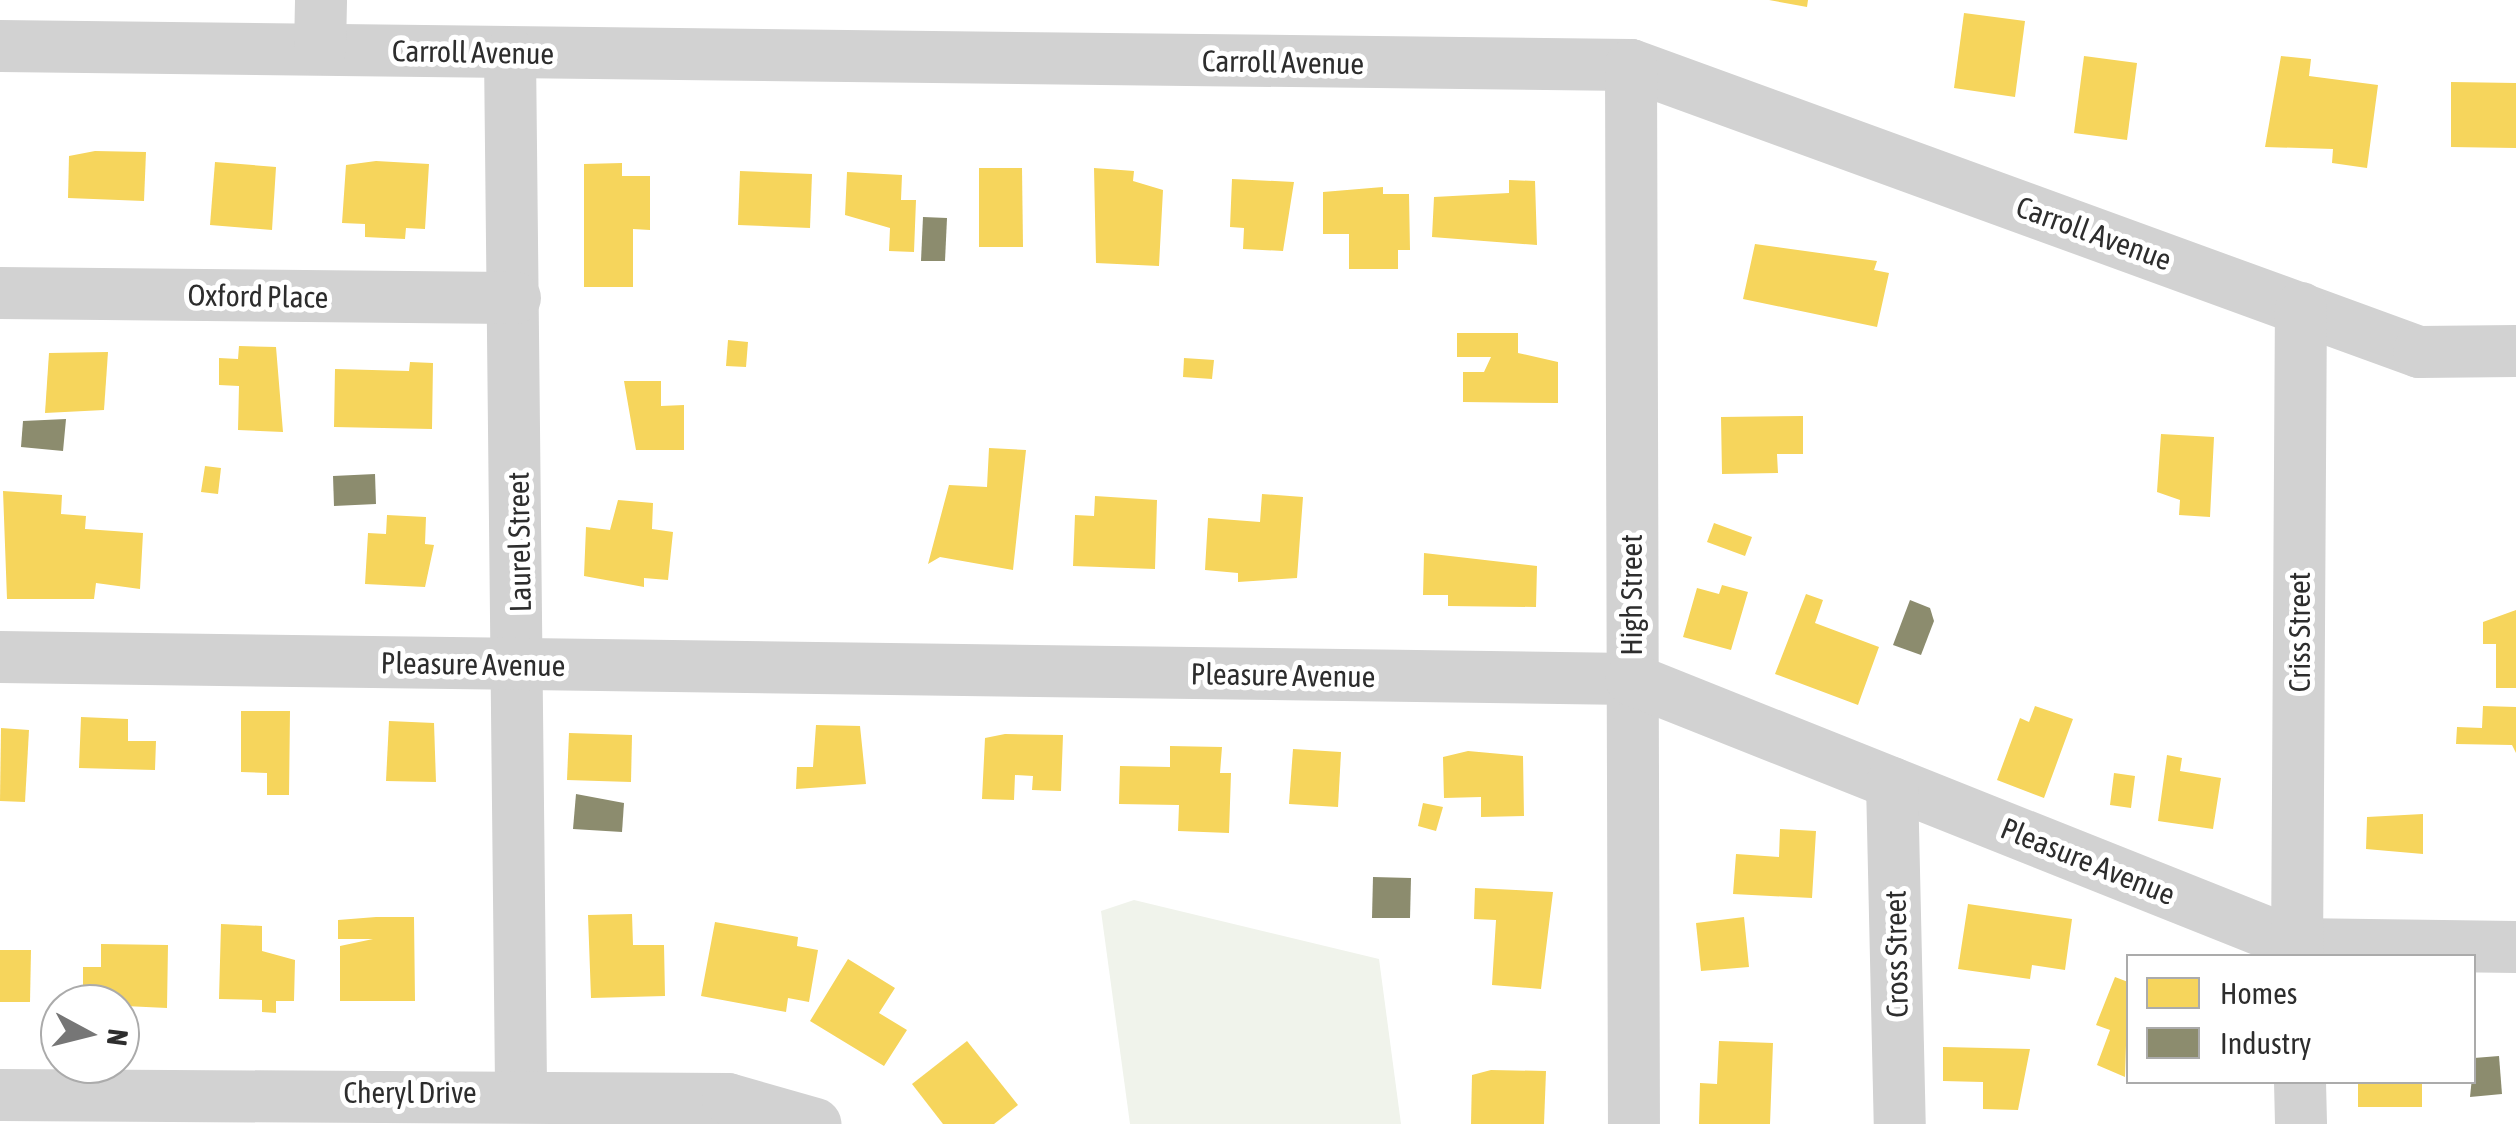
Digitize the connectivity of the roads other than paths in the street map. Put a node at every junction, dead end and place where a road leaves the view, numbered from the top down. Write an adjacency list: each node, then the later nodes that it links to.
1 (321, 25): 2 (street, Carroll Avenue); 3 (street, Carroll Avenue)
2 (0, 46)
3 (510, 53): 4 (street, Carroll Avenue); 6 (street, Laurel Street)
4 (1631, 65): 7 (street, Carroll Avenue); 11 (street, High Street)
5 (0, 293): 6 (street, Oxford Place)
6 (516, 298): 10 (street, Laurel Street)
7 (2302, 308): 8 (street, Carroll Avenue); 14 (street, Criss Street)
8 (2516, 351)
9 (0, 656): 10 (street, Pleasure Avenue)
10 (520, 665): 11 (street, Pleasure Avenue); 16 (street, Laurel Street)
11 (1631, 679): 12 (street, Pleasure Avenue); 19 (street, High Street)
12 (1892, 783): 14 (street, Pleasure Avenue); 20 (street, Cross Street)
13 (2516, 946): 14 (street, Pleasure Avenue)
14 (2296, 950)
15 (2300, 1084): 21 (street)
16 (521, 1092): 17 (street, Cheryl Drive); 18 (street, Cheryl Drive)
17 (0, 1095)
18 (816, 1124)
19 (1634, 1124)
20 (1900, 1124)
21 (2301, 1124)

